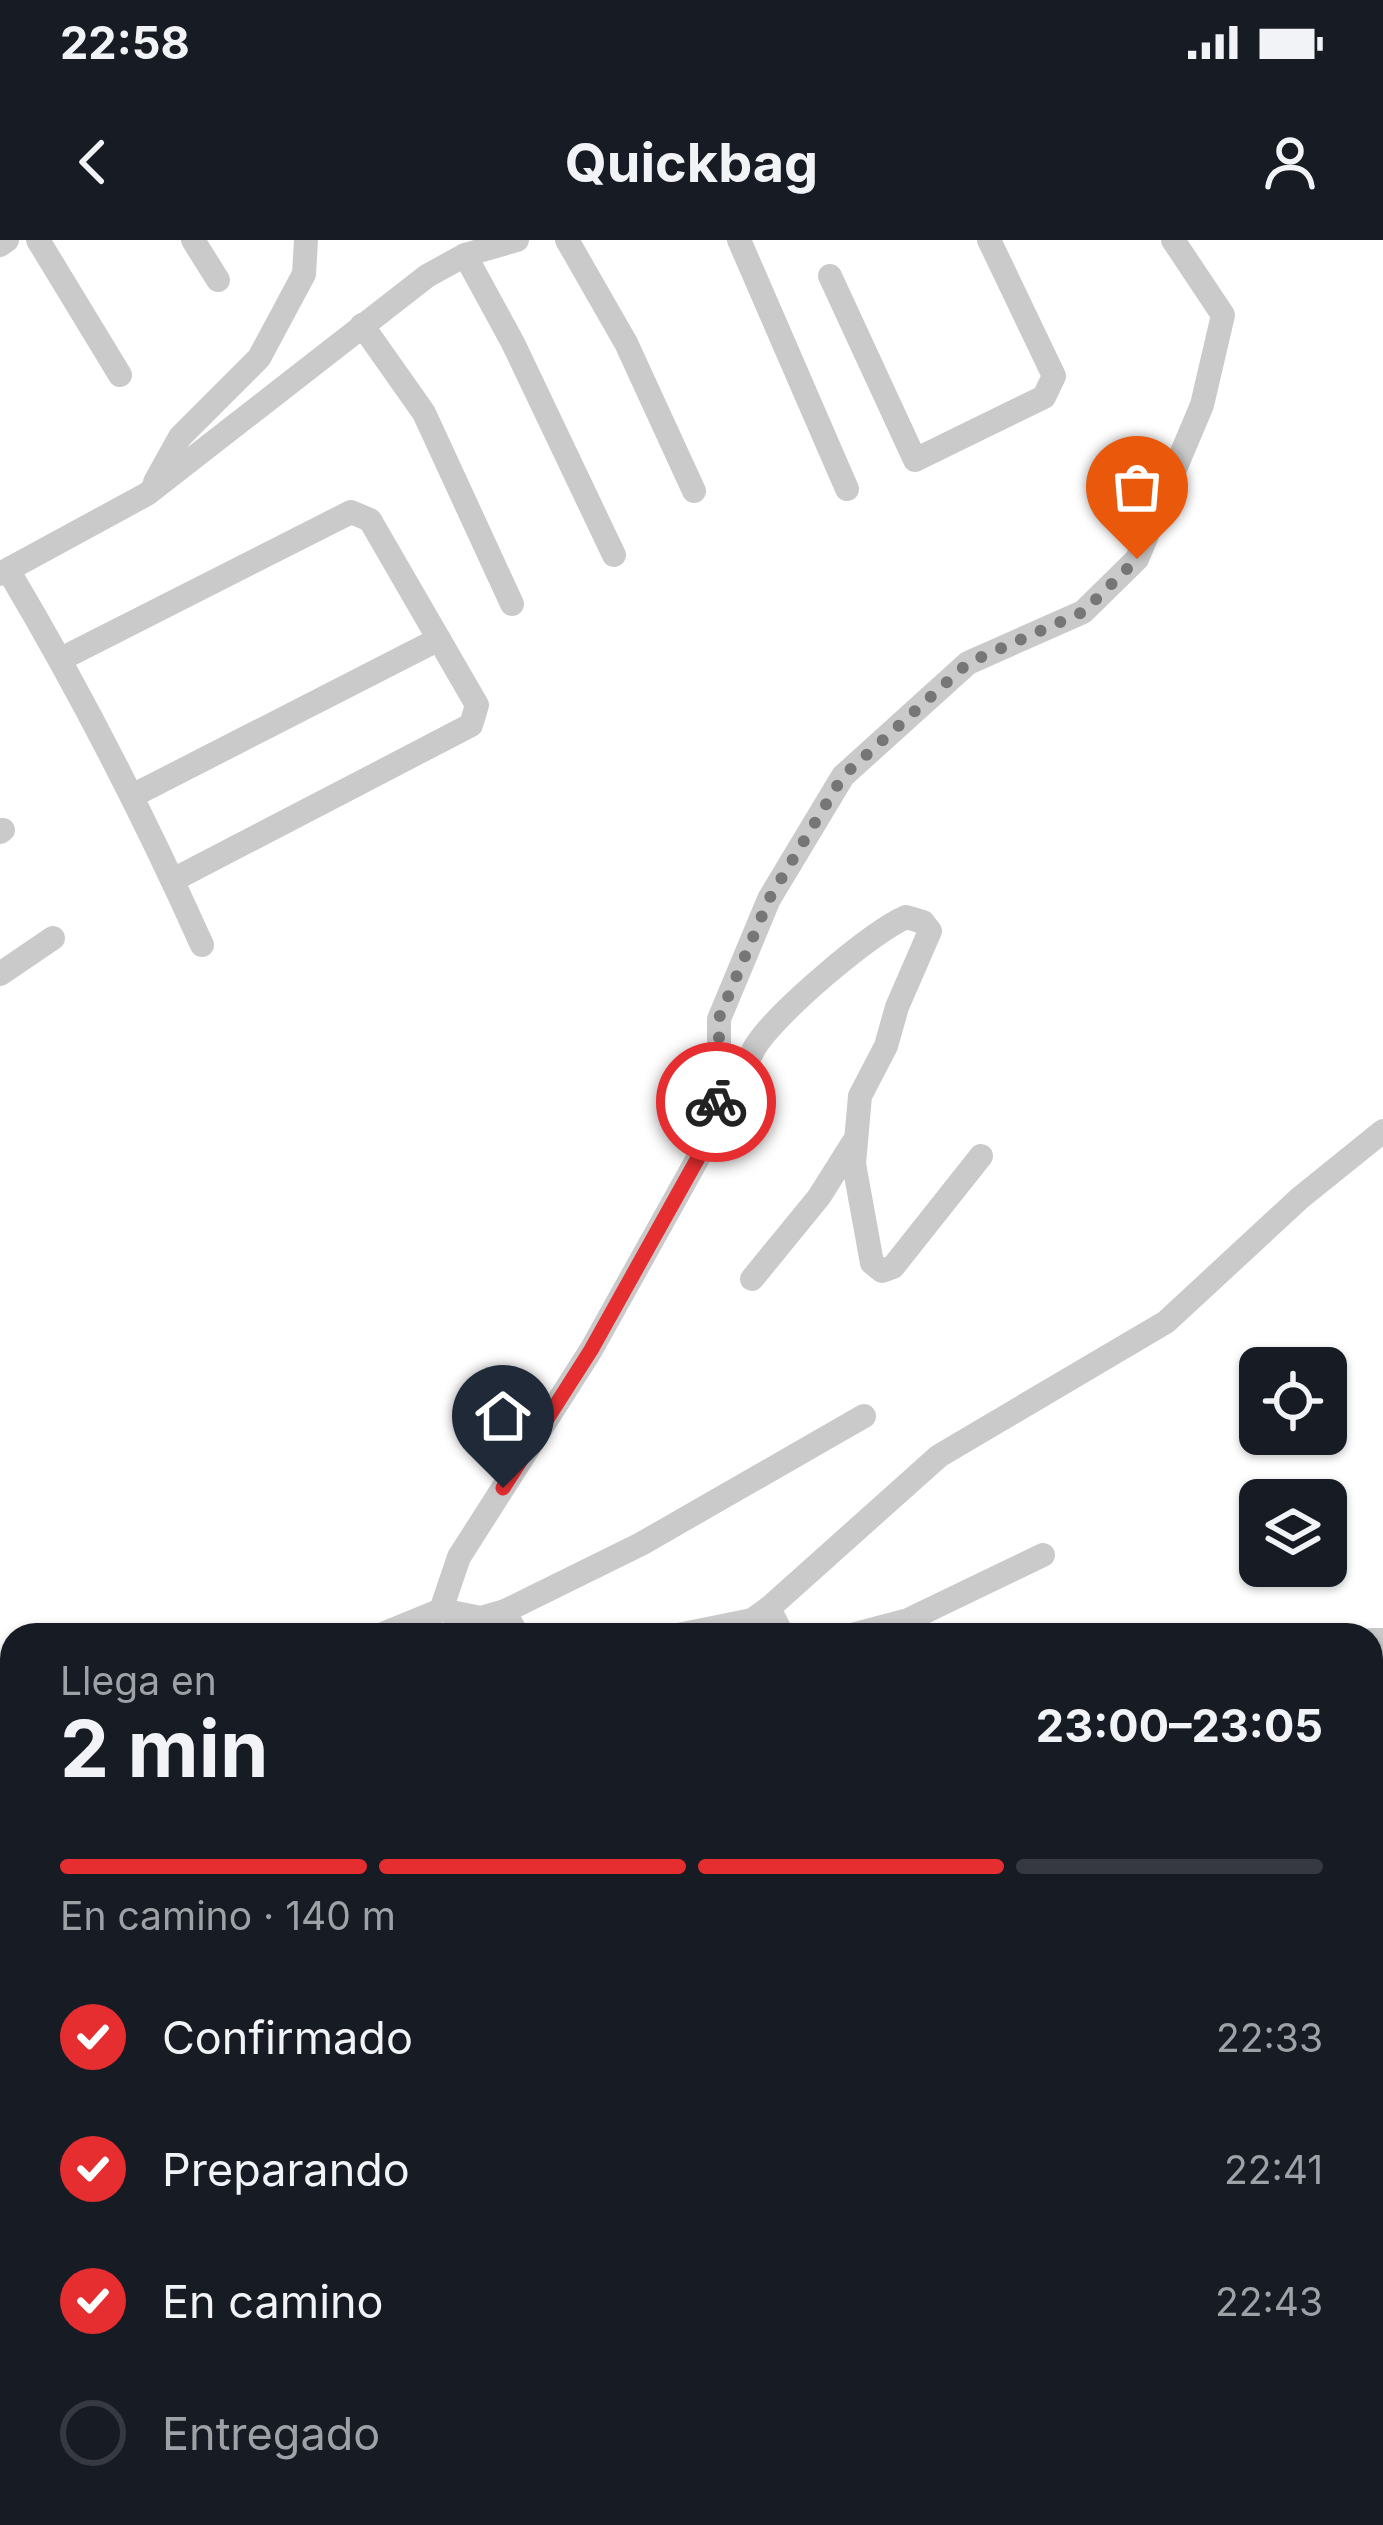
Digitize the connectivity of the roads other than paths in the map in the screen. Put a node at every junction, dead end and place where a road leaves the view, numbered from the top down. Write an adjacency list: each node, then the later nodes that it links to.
1 (38, 240): 13 (street)
2 (193, 240): 11 (street)
3 (306, 240): 16 (street)
4 (517, 240): 9 (street)
5 (567, 240): 15 (street)
6 (739, 240): 14 (street)
7 (988, 240): 10 (street)
8 (1173, 240): 29 (street)
9 (465, 255): 12 (street); 17 (street)
10 (830, 276)
11 (218, 280)
12 (362, 326): 16 (street); 19 (street)
13 (120, 375)
14 (847, 489)
15 (694, 491)
16 (147, 494): 18 (street)
17 (614, 555)
18 (4, 572): 21 (street)
19 (512, 604)
20 (439, 639): 21 (street); 22 (street); 23 (street)
21 (61, 659): 22 (street)
22 (132, 796): 23 (street)
23 (173, 880): 25 (street)
24 (53, 938): 26 (street)
25 (202, 945)
26 (0, 974)
27 (1383, 1131): 34 (street)
28 (853, 1143): 29 (street); 30 (street); 31 (street)
29 (703, 1149): 35 (street)
30 (981, 1156)
31 (752, 1279)
32 (864, 1416): 36 (street)
33 (1043, 1555): 40 (street)
34 (769, 1608): 38 (street); 39 (street)
35 (441, 1610): 36 (street); 37 (street)
36 (491, 1622)
37 (409, 1623)
38 (737, 1623)
39 (777, 1623)
40 (900, 1623)

